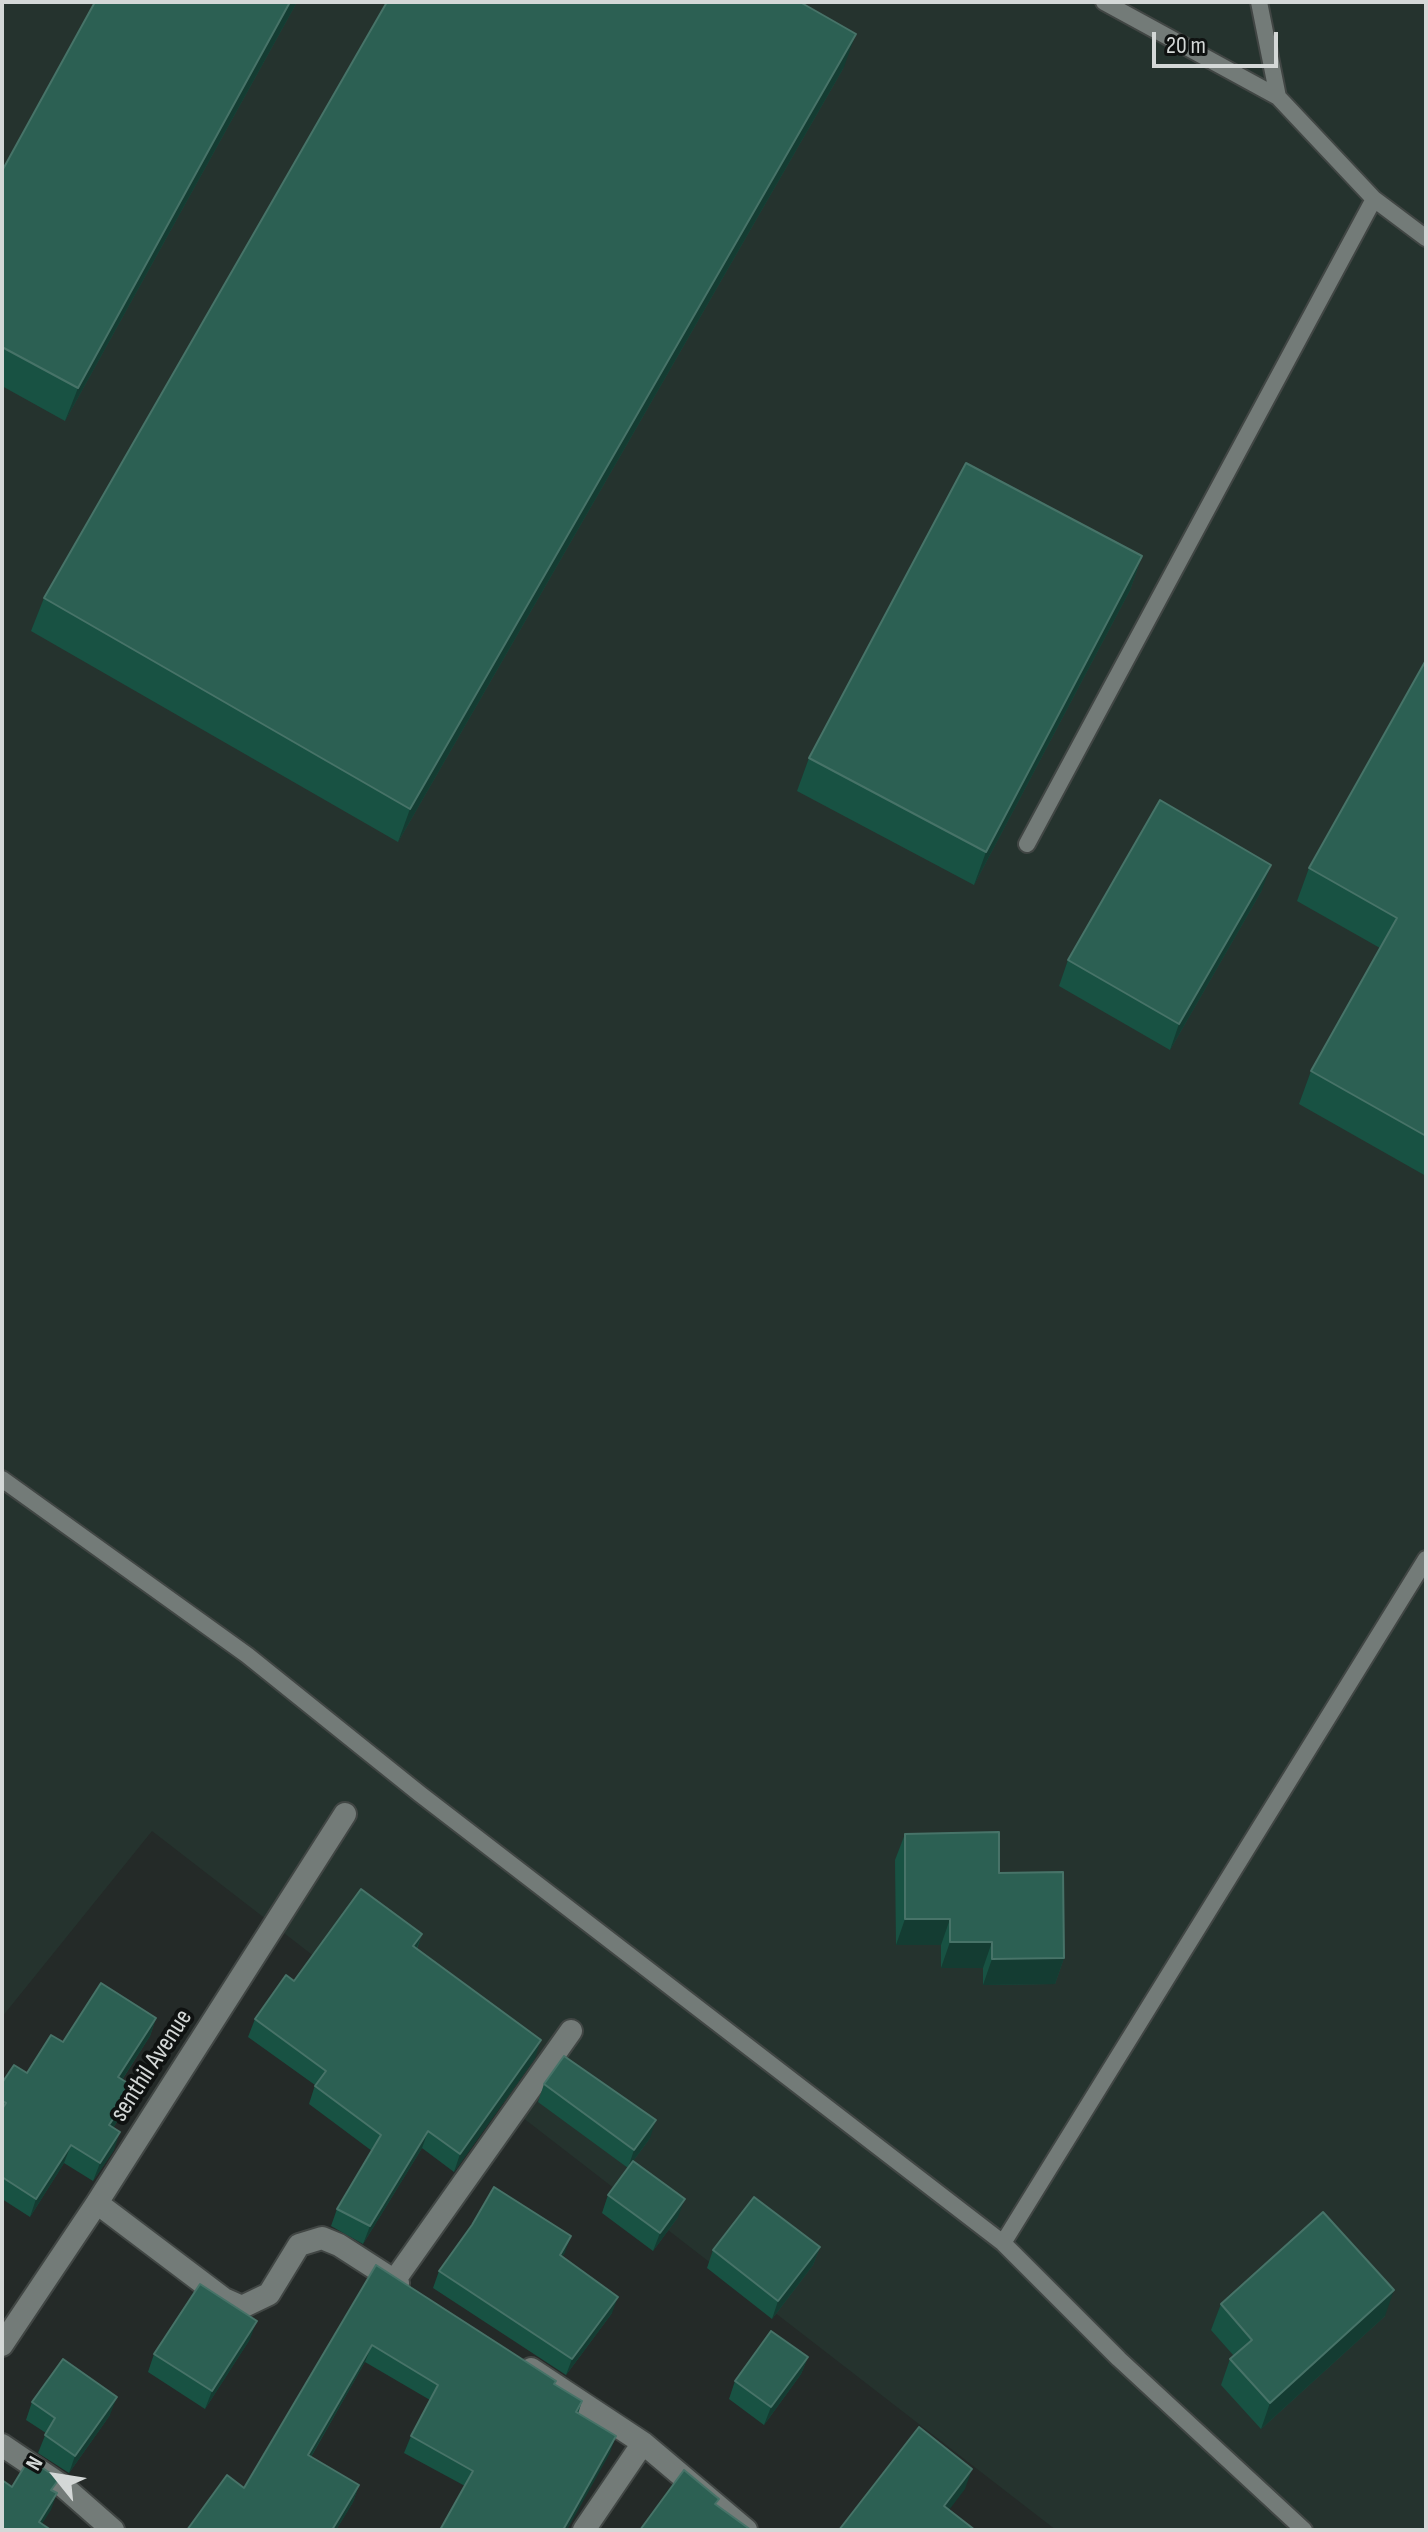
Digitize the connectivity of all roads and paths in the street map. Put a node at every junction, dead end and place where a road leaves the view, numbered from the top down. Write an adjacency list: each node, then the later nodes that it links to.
1 (1104, 2): 3 (lane)
2 (1259, 2): 3 (lane)
3 (1278, 97): 4 (lane)
4 (1374, 199): 5 (lane); 6 (lane)
5 (1426, 238)
6 (1027, 844)
7 (2, 1479): 12 (lane)
8 (1426, 1559): 12 (lane)
9 (345, 1814): 11 (street, senthil Avenue)
10 (571, 2031): 13 (street)
11 (97, 2203): 13 (street); 15 (street, senthil Avenue)
12 (1003, 2243): 22 (lane)
13 (394, 2281): 14 (street)
14 (420, 2296)
15 (2, 2345)
16 (511, 2355): 17 (street)
17 (643, 2443): 20 (street); 21 (street)
18 (2, 2445): 19 (street)
19 (113, 2530)
20 (584, 2530)
21 (746, 2530)
22 (1304, 2530)

